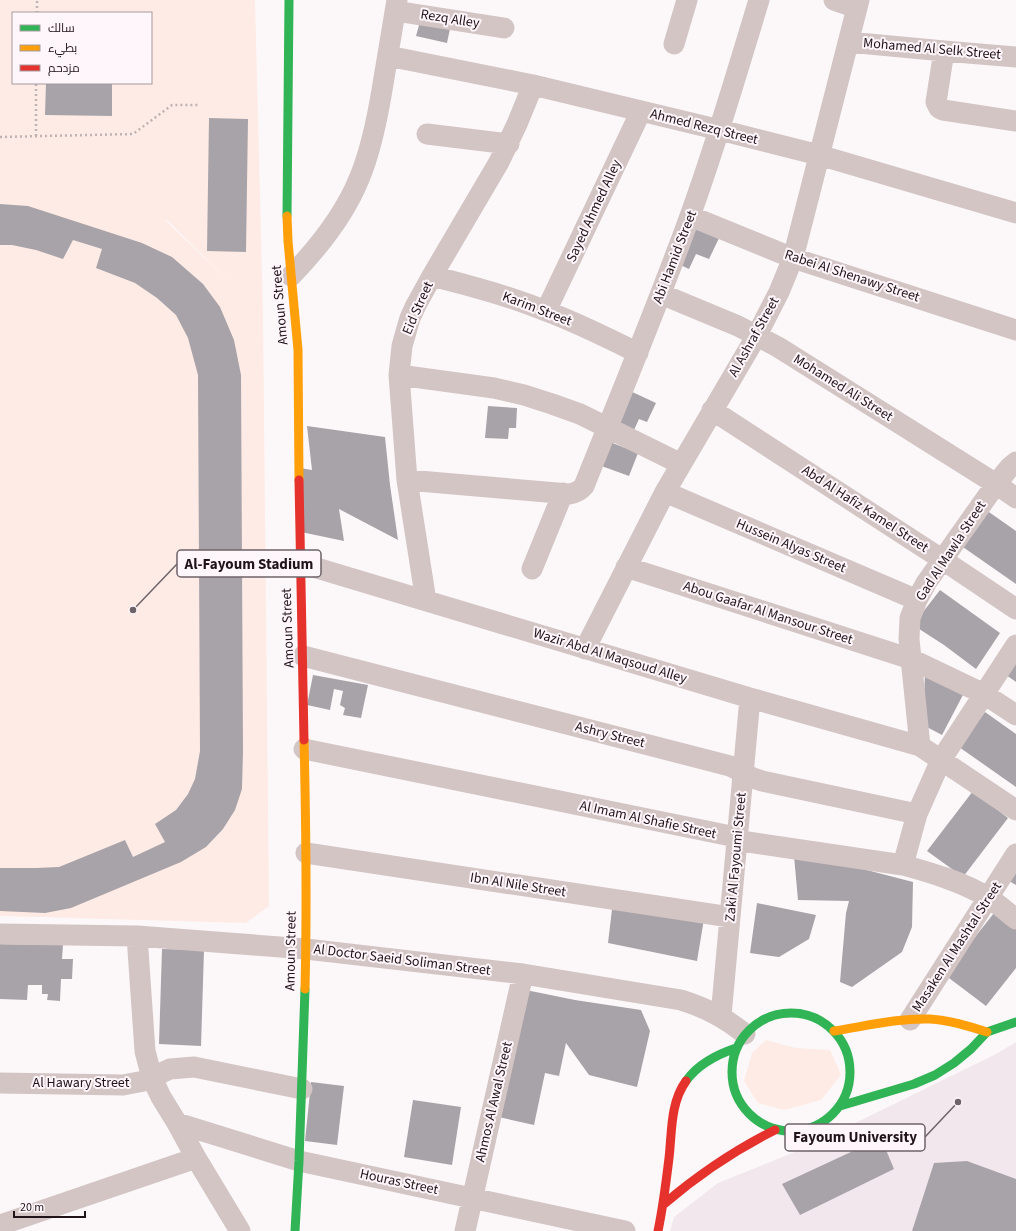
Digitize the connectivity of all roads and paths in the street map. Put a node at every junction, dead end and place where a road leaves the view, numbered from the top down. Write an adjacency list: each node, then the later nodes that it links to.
1 (37, 0): 8 (path)
2 (289, 0): 29 (street, Amoun Street)
3 (687, 0): 11 (street)
4 (759, 0): 20 (street, Abi Hamid Street)
5 (834, 0): 6 (street)
6 (858, 4): 10 (street, Al Ashraf Street)
7 (396, 5): 9 (street, Rezq Alley); 13 (street)
8 (37, 12)
9 (504, 28)
10 (848, 42): 12 (street, Mohamed Al Selk Street); 25 (street, Al Ashraf Street)
11 (674, 44)
12 (944, 51): 14 (street, Mohamed Al Selk Street); 19 (street)
13 (388, 56): 16 (street, Ahmed Rezq Street); 29 (street)
14 (1016, 57)
15 (36, 84): 22 (path)
16 (533, 86): 18 (street, Ahmed Rezq Street); 24 (street, Eid Street)
17 (199, 105): 22 (path)
18 (642, 111): 20 (street, Ahmed Rezq Street); 32 (street, Sayed Ahmed Alley)
19 (1016, 121)
20 (720, 130): 25 (street, Ahmed Rezq Street); 27 (street, Abi Hamid Street)
21 (427, 134): 24 (street)
22 (36, 136): 23 (path)
23 (0, 137)
24 (509, 144): 30 (street, Eid Street)
25 (820, 155): 26 (street, Ahmed Rezq Street); 28 (street, Al Ashraf Street)
26 (1016, 213)
27 (690, 216): 28 (street, Rabei Al Shenawy Street); 31 (street, Abi Hamid Street)
28 (793, 258): 33 (street, Rabei Al Shenawy Street); 34 (street, Al Ashraf Street)
29 (291, 276): 47 (street, Amoun Street)
30 (432, 276): 32 (street, Karim Street); 36 (street, Eid Street)
31 (661, 294): 34 (street, Mohamed Ali Street); 35 (street, Abi Hamid Street)
32 (546, 311): 35 (street, Karim Street)
33 (1016, 330)
34 (757, 335): 37 (street, Al Ashraf Street); 42 (street, Mohamed Ali Street)
35 (638, 353): 38 (street, Abi Hamid Street)
36 (399, 375): 38 (street); 41 (street, Eid Street)
37 (712, 410): 40 (street, Al Ashraf Street); 46 (street, Abd Al Hafiz Kamel Street)
38 (607, 427): 40 (street); 44 (street, Abi Hamid Street)
39 (1016, 462): 42 (street, Gad Al Mawla Street)
40 (681, 464): 43 (street, Al Ashraf Street)
41 (407, 480): 44 (street, Abi Hamid Street); 51 (street, Eid Street)
42 (996, 484): 45 (street, Mohamed Ali Street); 46 (street, Gad Al Mawla Street)
43 (665, 492): 48 (street, Al Ashraf Street); 50 (street, Hussein Alyas Street)
44 (563, 493): 49 (street)
45 (1016, 498)
46 (943, 560): 50 (street, Gad Al Mawla Street); 52 (street, Abd Al Hafiz Kamel Street)
47 (300, 563): 51 (street, Wazir Abd Al Maqsoud Alley); 55 (street, Amoun Street)
48 (626, 567): 54 (street, Al Ashraf Street); 56 (street, Abou Gaafar Al Mansour Street)
49 (532, 569)
50 (917, 600): 56 (street, Gad Al Mawla Street)
51 (426, 601): 54 (street, Wazir Abd Al Maqsoud Alley)
52 (1016, 609)
53 (1016, 645): 57 (street)
54 (585, 649): 58 (street, Wazir Abd Al Maqsoud Alley)
55 (303, 656): 61 (street, Amoun Street); 63 (street, Ashry Street)
56 (911, 659): 57 (street, Abou Gaafar Al Mansour Street); 60 (street, Gad Al Mawla Street)
57 (984, 694): 59 (street, Abou Gaafar Al Mansour Street); 62 (street)
58 (750, 698): 60 (street, Wazir Abd Al Maqsoud Alley); 63 (street, Zaki Al Fayoumi Street)
59 (1016, 715)
60 (920, 746): 62 (street, Wazir Abd Al Maqsoud Alley)
61 (304, 749): 66 (street, Al Imam Al Shafie Street); 67 (street, Amoun Street)
62 (942, 760): 64 (street, Wazir Abd Al Maqsoud Alley); 65 (street)
63 (744, 773): 65 (street, Ashry Street); 66 (street, Zaki Al Fayoumi Street)
64 (1016, 810)
65 (917, 814): 69 (street)
66 (738, 839): 69 (street, Al Imam Al Shafie Street); 71 (street, Zaki Al Fayoumi Street)
67 (306, 853): 71 (street, Ibn Al Nile Street); 75 (street, Amoun Street)
68 (1016, 854): 70 (street, Masaken Al Mashtal Street)
69 (903, 865): 70 (street, Al Imam Al Shafie Street)
70 (988, 898): 72 (street, Al Imam Al Shafie Street); 78 (street, Masaken Al Mashtal Street)
71 (730, 917): 77 (street, Zaki Al Fayoumi Street)
72 (1016, 918)
73 (0, 934): 74 (street, Al Doctor Saeid Soliman Street)
74 (137, 936): 75 (street, Al Doctor Saeid Soliman Street); 83 (street)
75 (306, 949): 76 (street, Al Doctor Saeid Soliman Street); 85 (street, Amoun Street)
76 (523, 974): 77 (street, Al Doctor Saeid Soliman Street); 91 (street, Ahmos Al Awal Street)
77 (721, 1016): 82 (street, Al Doctor Saeid Soliman Street)
78 (910, 1020): 80 (street); 81 (street)
79 (1016, 1022): 81 (street)
80 (834, 1031): 82 (street); 86 (street)
81 (987, 1032): 86 (street)
82 (741, 1041): 88 (street); 92 (street)
83 (152, 1078): 84 (street, Al Hawary Street); 85 (street, Al Hawary Street); 87 (street)
84 (0, 1083)
85 (302, 1089): 90 (street, Amoun Street)
86 (840, 1106): 88 (street)
87 (177, 1123): 89 (street); 90 (street, Houras Street)
88 (775, 1130): 92 (street)
89 (196, 1158): 93 (street); 94 (street)
90 (299, 1161): 91 (street, Houras Street); 95 (street, Amoun Street)
91 (472, 1198): 96 (street, Ahmos Al Awal Street); 97 (street, Houras Street)
92 (664, 1204): 98 (street)
93 (0, 1225)
94 (240, 1231)
95 (295, 1231)
96 (465, 1231)
97 (625, 1231)
98 (658, 1231)

